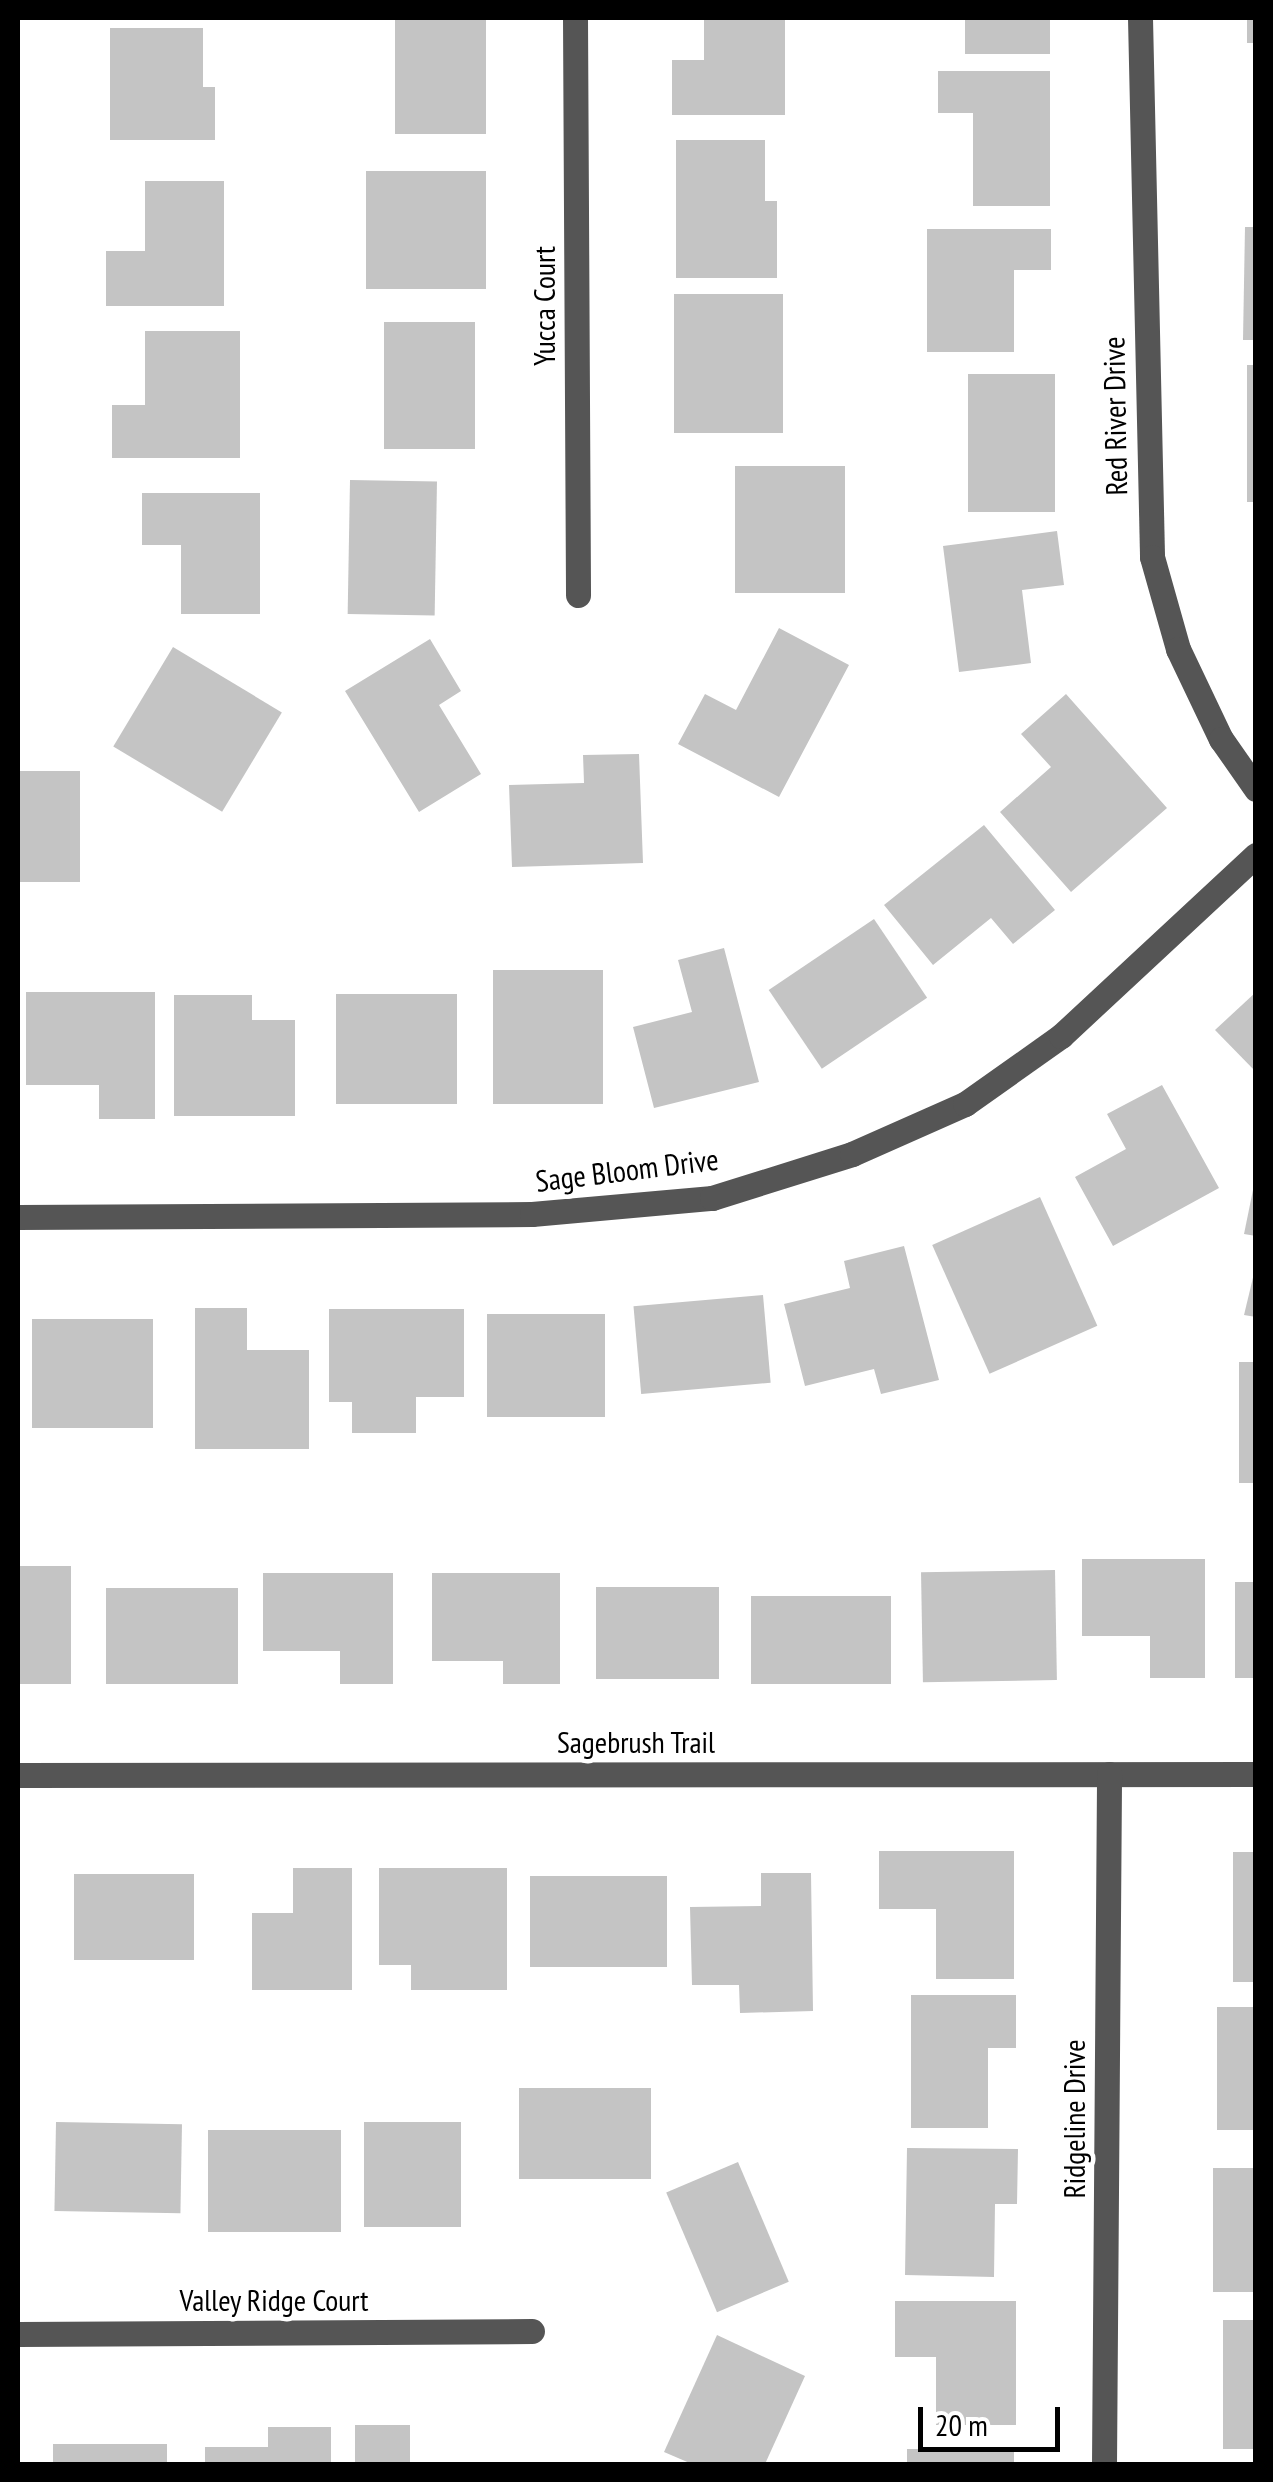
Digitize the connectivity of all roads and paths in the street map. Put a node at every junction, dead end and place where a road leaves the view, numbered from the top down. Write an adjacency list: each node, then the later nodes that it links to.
1 (575, 18): 3 (street, Yucca Court)
2 (1140, 18): 4 (street, Red River Drive)
3 (578, 595)
4 (1256, 789)
5 (1256, 854): 6 (street, Sage Bloom Drive)
6 (18, 1217)
7 (1109, 1774): 8 (street, Sagebrush Trail); 9 (street, Sagebrush Trail); 12 (street, Ridgeline Drive)
8 (1256, 1774)
9 (18, 1775)
10 (532, 2331): 11 (street, Valley Ridge Court)
11 (18, 2334)
12 (1104, 2464)

